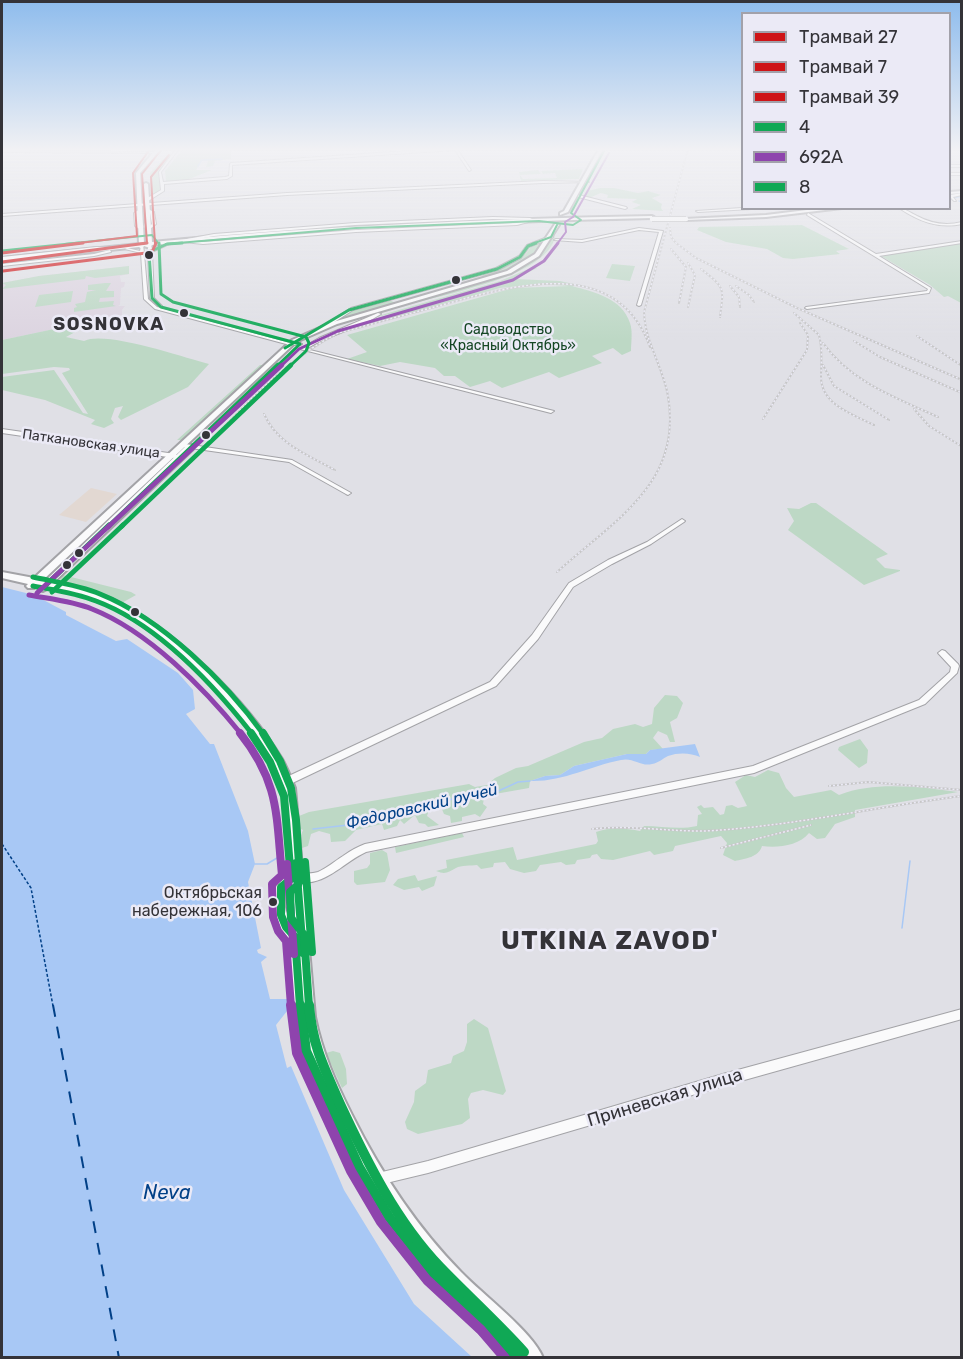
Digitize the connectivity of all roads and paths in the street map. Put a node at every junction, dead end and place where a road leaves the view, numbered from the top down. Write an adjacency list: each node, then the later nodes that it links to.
1 (53, 212): 9 (street)
2 (140, 212): 22 (main road)
3 (148, 212): 22 (main road)
4 (565, 212): 8 (main road)
5 (797, 212): 14 (main road, bridge)
6 (805, 212): 24 (street)
7 (907, 212): 16 (street)
8 (562, 214): 10 (main road); 13 (main road)
9 (2, 215)
10 (572, 215): 14 (main road)
11 (461, 219): 12 (street); 15 (street); 20 (street)
12 (530, 220): 13 (main road); 15 (main road); 20 (main road)
13 (547, 220): 14 (main road); 17 (main road)
14 (581, 220): 18 (main road)
15 (451, 222): 20 (main road)
16 (962, 223)
17 (557, 225): 18 (main road); 19 (main road)
18 (566, 226): 19 (main road)
19 (553, 238): 28 (street); 30 (main road); 30 (street); 31 (main road)
20 (187, 241): 22 (main road)
21 (962, 242): 24 (street)
22 (146, 246): 23 (main road); 31 (street)
23 (111, 249): 25 (main road); 26 (main road); 27 (street)
24 (876, 255): 29 (street)
25 (26, 260): 26 (main road); 27 (street)
26 (2, 262): 27 (street)
27 (15, 264)
28 (639, 305)
29 (807, 308)
30 (323, 327): 31 (main road)
31 (296, 345): 32 (street); 34 (main road)
32 (551, 411)
33 (2, 431): 35 (street, Паткановская улица)
34 (186, 446): 35 (main road); 36 (street)
35 (175, 456): 39 (main road)
36 (348, 493)
37 (682, 521): 41 (street)
38 (2, 577): 39 (main road)
39 (39, 586): 41 (main road)
40 (942, 653): 42 (street)
41 (284, 782): 42 (main road)
42 (294, 878): 44 (main road); 44 (main road)
43 (962, 1014): 44 (street, Приневская улица)
44 (374, 1182): 45 (main road); 46 (main road)
45 (517, 1358)
46 (534, 1358)

